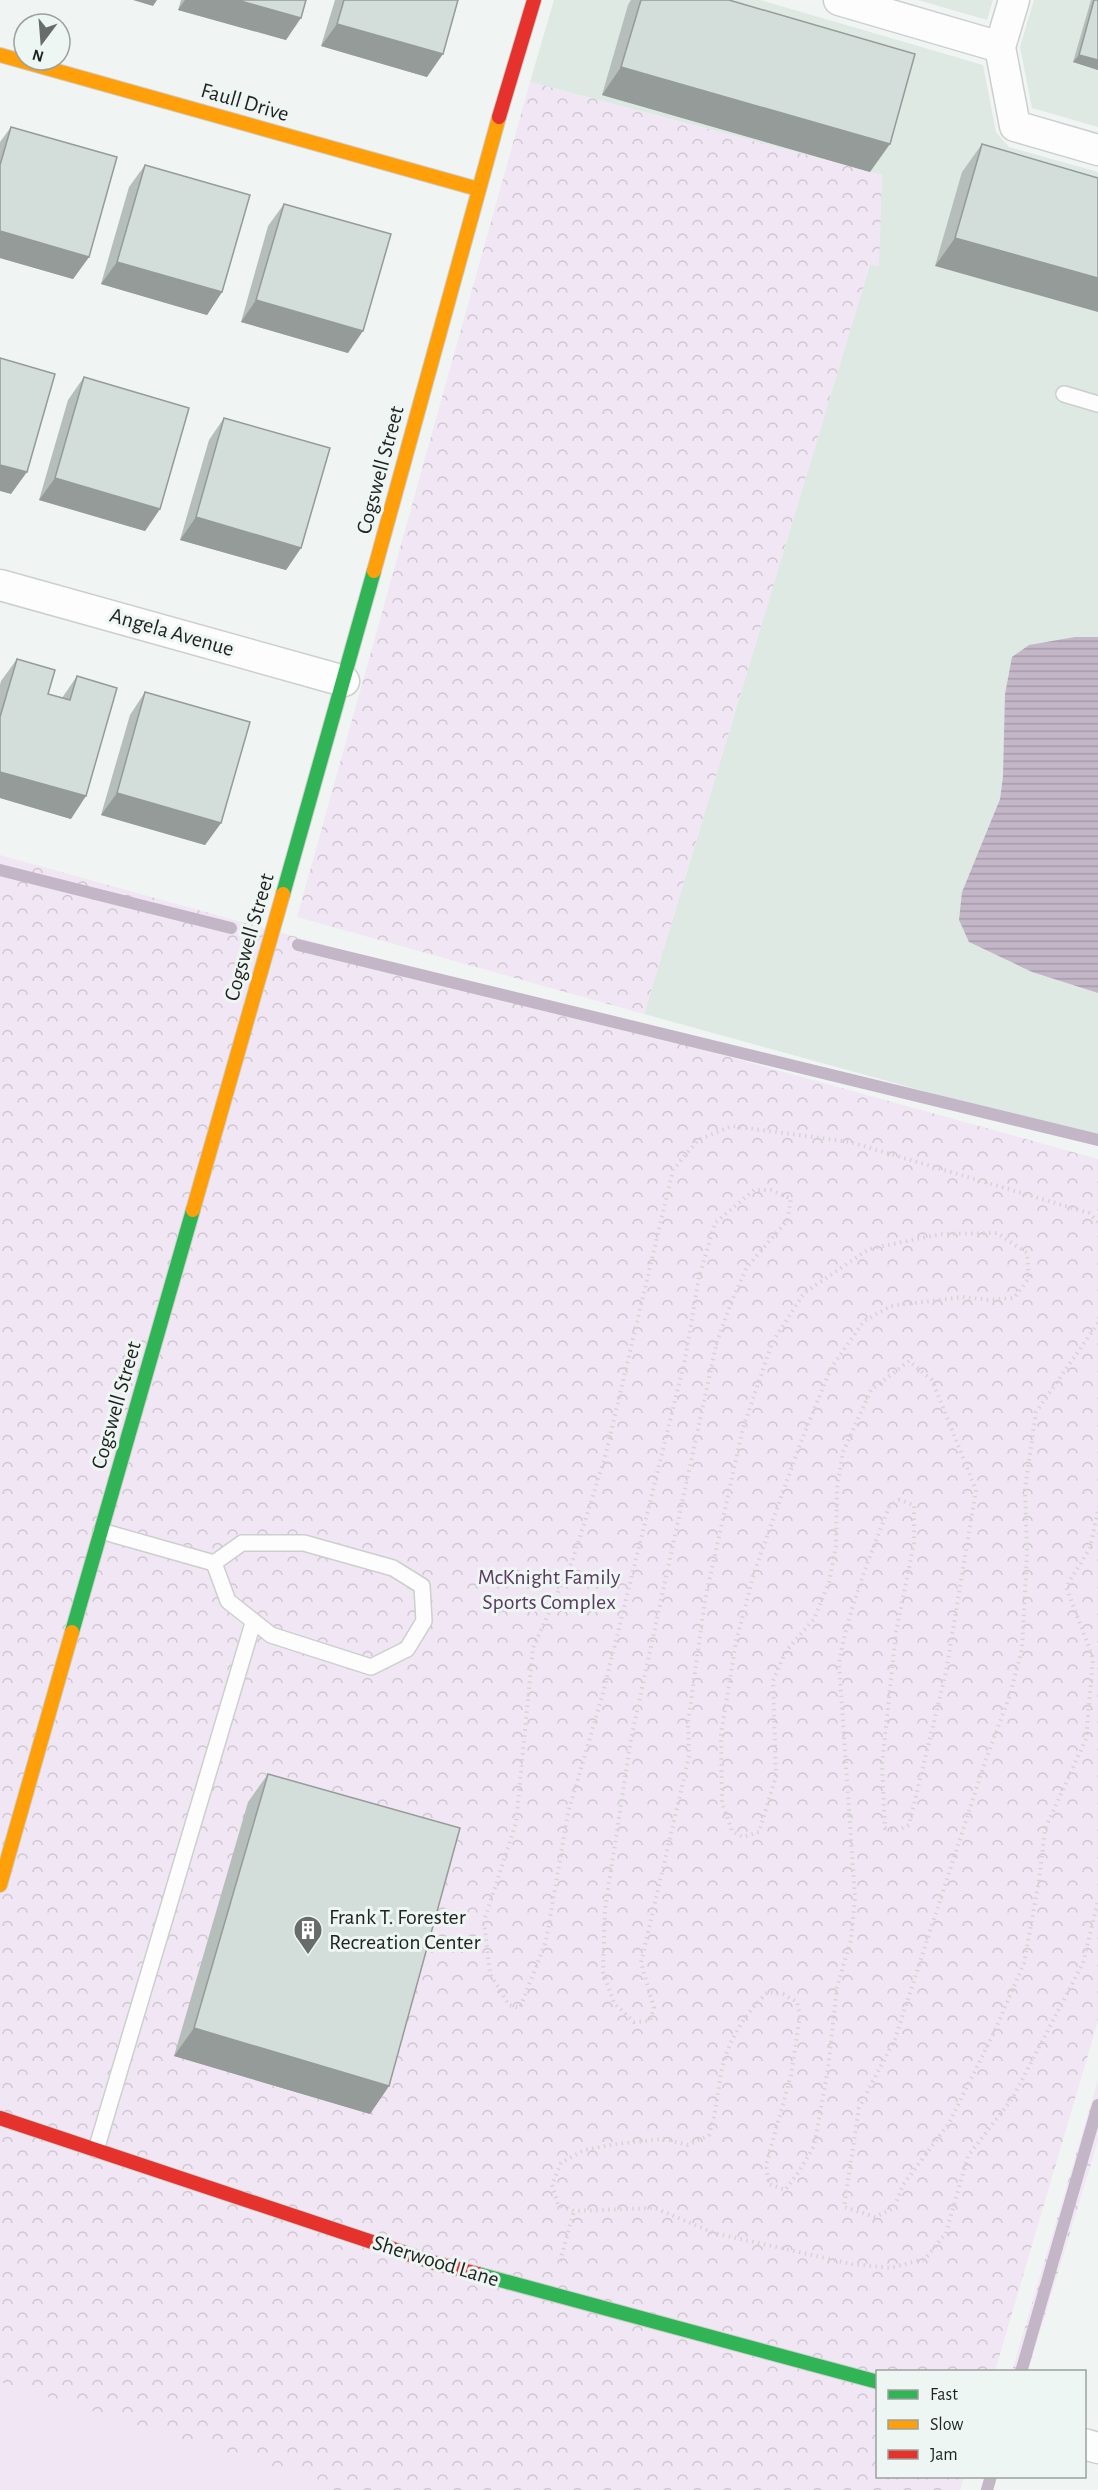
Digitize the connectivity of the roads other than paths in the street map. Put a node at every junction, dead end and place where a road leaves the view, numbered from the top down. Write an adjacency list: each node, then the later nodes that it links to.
1 (534, 0): 7 (street, Cogswell Street)
2 (839, 0): 4 (street)
3 (1014, 0): 4 (street)
4 (1000, 47): 6 (street)
5 (0, 55): 7 (street, Faull Drive)
6 (1098, 150)
7 (478, 189): 11 (street, Cogswell Street)
8 (1064, 394): 9 (lane)
9 (1098, 404)
10 (0, 585): 11 (street, Angela Avenue)
11 (344, 681): 12 (street, Cogswell Street)
12 (101, 1531): 13 (lane); 15 (street, Cogswell Street)
13 (214, 1563): 14 (lane); 14 (lane)
14 (253, 1623): 17 (lane)
15 (0, 1885)
16 (0, 2118): 17 (street, Sherwood Lane)
17 (96, 2150): 18 (street, Sherwood Lane)
18 (876, 2381)

